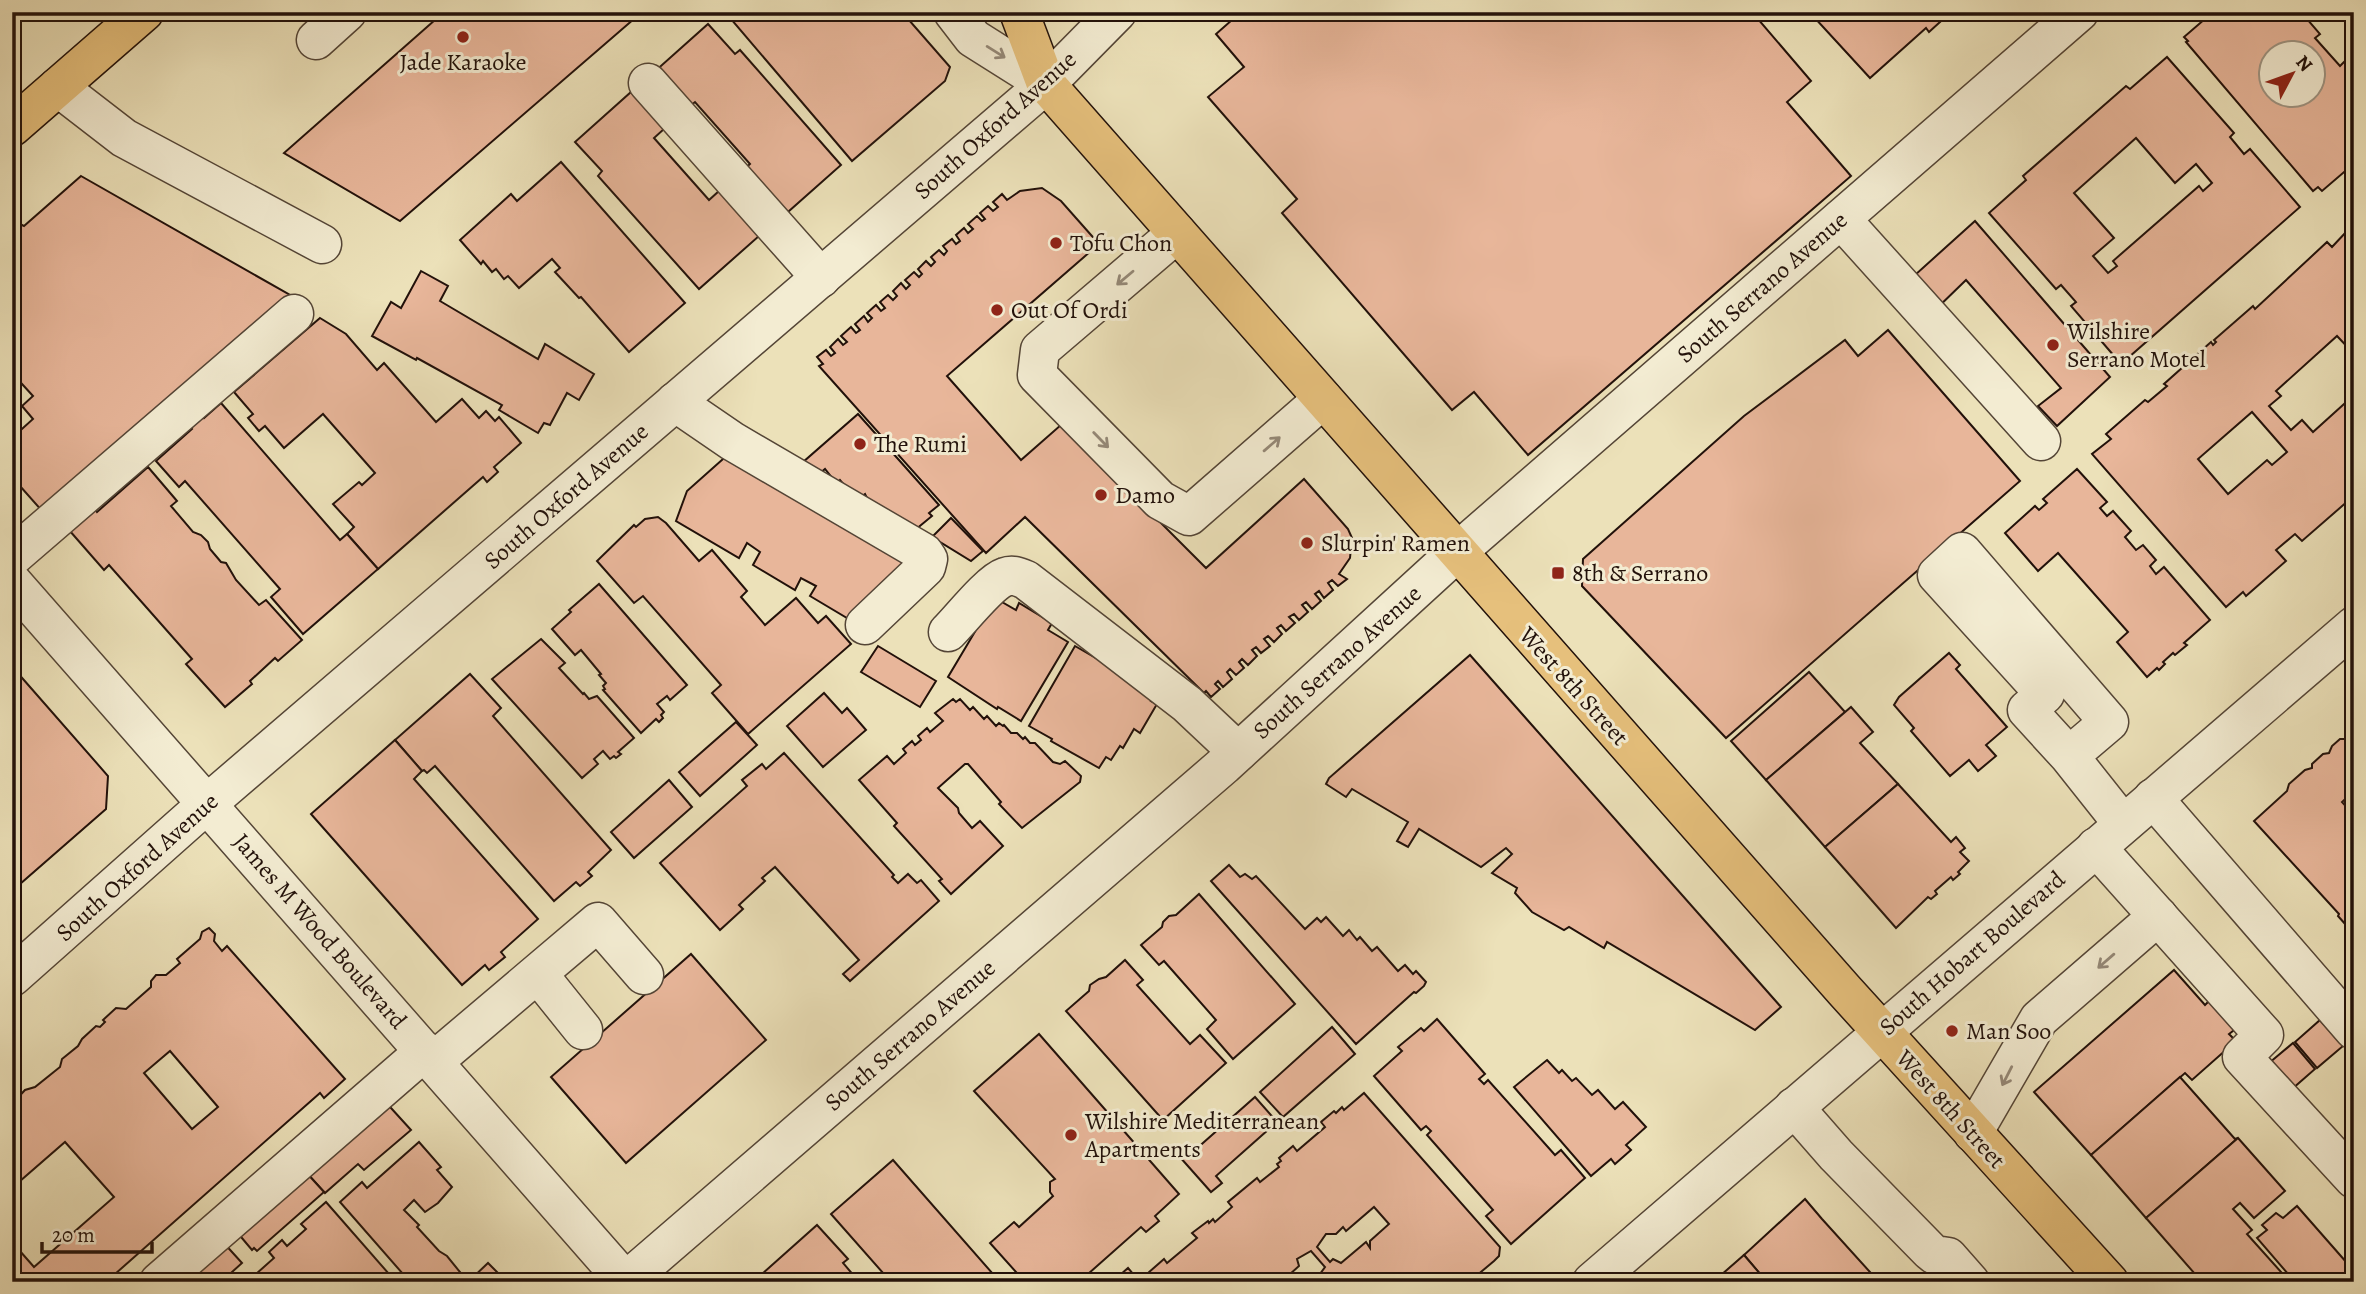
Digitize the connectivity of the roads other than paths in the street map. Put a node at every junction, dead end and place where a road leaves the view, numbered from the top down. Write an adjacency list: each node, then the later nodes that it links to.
1 (144, 12): 10 (main road)
2 (347, 12): 7 (street)
3 (953, 12): 9 (street, West 8th Street, one-way to 9)
4 (1019, 12): 9 (main road, West 8th Street)
5 (1117, 12): 9 (street, South Oxford Avenue)
6 (2079, 12): 12 (street, South Serrano Avenue)
7 (316, 40)
8 (648, 82): 15 (street)
9 (1046, 84): 13 (main road, West 8th Street); 15 (street, South Oxford Avenue)
10 (58, 87): 11 (main road); 14 (street)
11 (12, 127)
12 (1841, 219): 19 (street); 20 (street, South Serrano Avenue)
13 (1177, 233): 17 (main road, West 8th Street); 17 (street, one-way to 17)
14 (322, 244)
15 (821, 278): 18 (street, South Oxford Avenue)
16 (294, 314): 21 (street)
17 (1323, 399): 20 (main road, West 8th Street)
18 (676, 402): 23 (street); 29 (street, South Oxford Avenue)
19 (2041, 441)
20 (1457, 552): 26 (street, South Serrano Avenue); 37 (main road, West 8th Street)
21 (12, 557)
22 (12, 582): 29 (street, James M Wood Boulevard)
23 (866, 625)
24 (2354, 626): 28 (street, South Hobart Boulevard)
25 (948, 632): 26 (street)
26 (1238, 752): 42 (street, South Serrano Avenue)
27 (2069, 756): 27 (street); 30 (street)
28 (2153, 798): 30 (street, South Hobart Boulevard); 36 (street)
29 (208, 803): 34 (street, South Oxford Avenue); 38 (street, James M Wood Boulevard)
30 (2110, 836): 31 (street); 37 (street, South Hobart Boulevard)
31 (2158, 916): 40 (street, one-way to 40); 41 (street)
32 (538, 974): 33 (street); 35 (street); 38 (street)
33 (645, 975)
34 (12, 977)
35 (583, 1030)
36 (2354, 1030)
37 (1881, 1032): 39 (street, South Hobart Boulevard); 40 (main road, West 8th Street)
38 (429, 1056): 42 (street, James M Wood Boulevard); 43 (street)
39 (1794, 1107): 44 (street, South Hobart Boulevard); 45 (street)
40 (1973, 1133): 46 (main road, West 8th Street)
41 (2354, 1180)
42 (626, 1281)
43 (159, 1282)
44 (1592, 1282)
45 (1970, 1282)
46 (2109, 1282)

